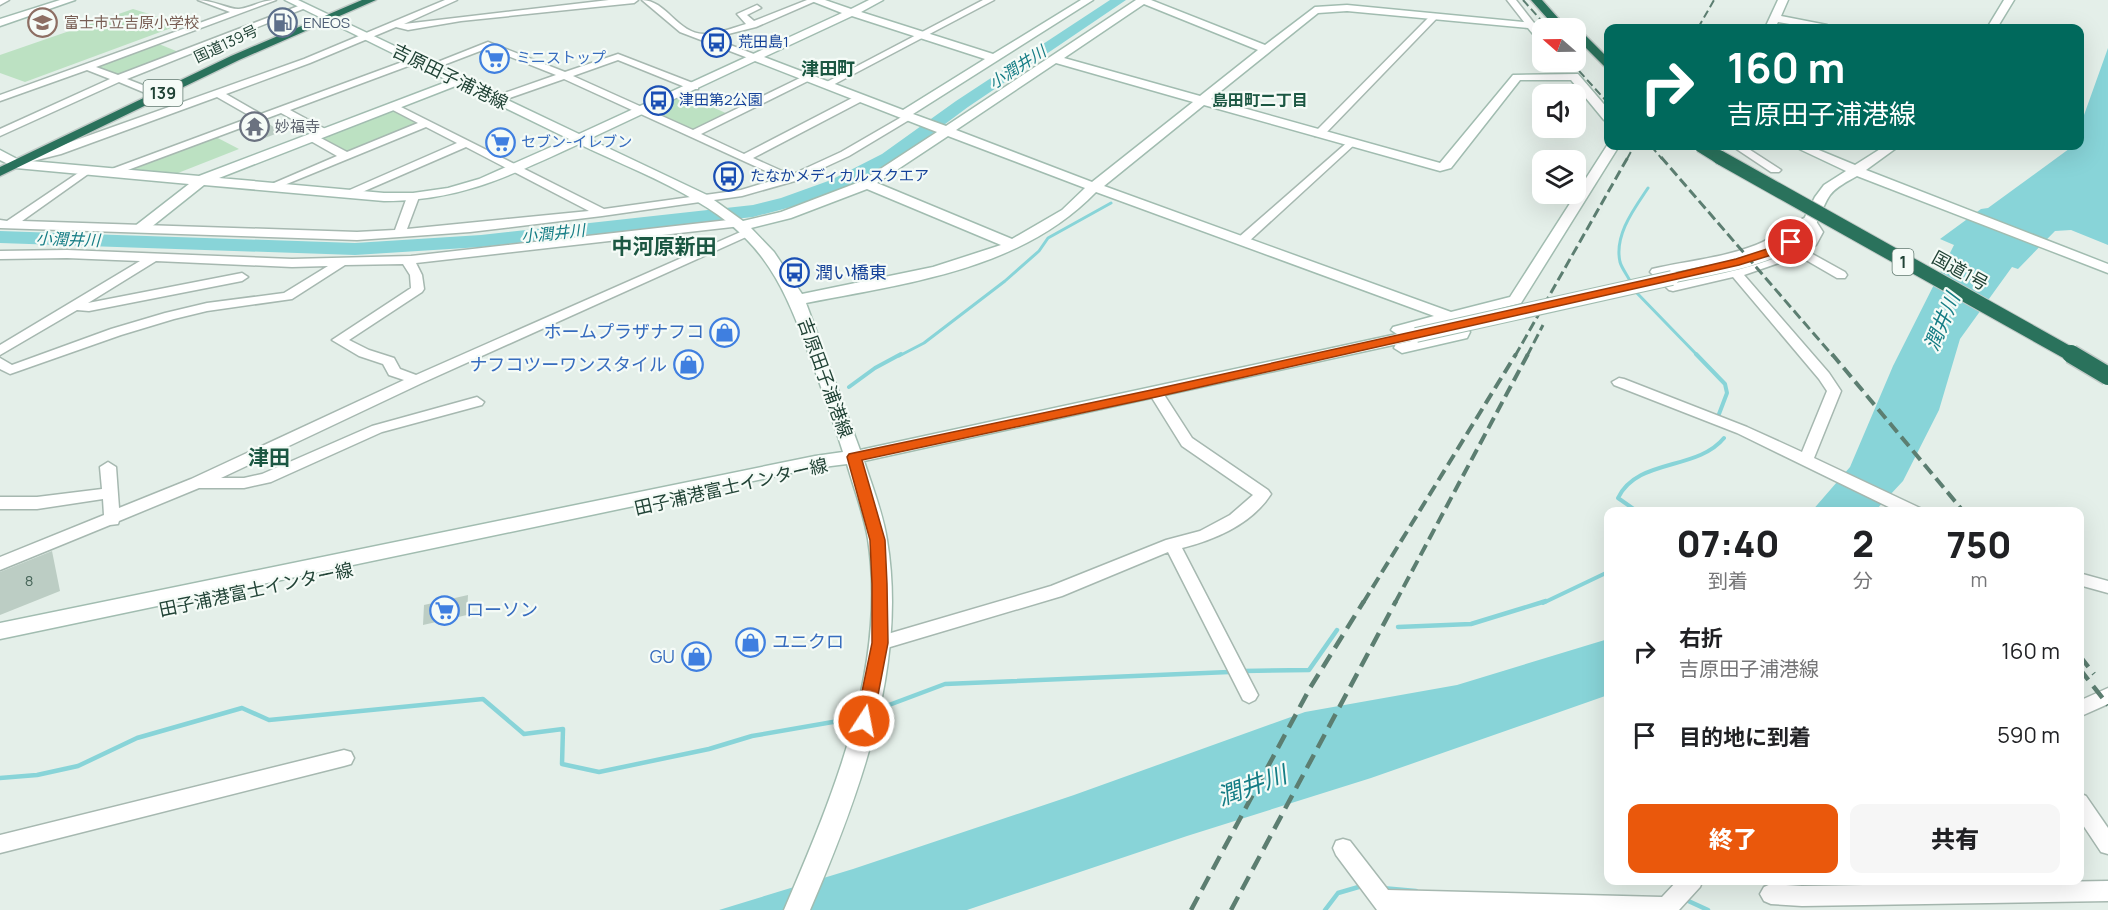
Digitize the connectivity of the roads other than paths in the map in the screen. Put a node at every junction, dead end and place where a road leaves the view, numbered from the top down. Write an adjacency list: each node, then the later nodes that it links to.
1 (5, 0): 21 (street)
2 (70, 0): 33 (street)
3 (202, 0): 25 (street)
4 (272, 0): 25 (street)
5 (290, 0): 23 (street, 吉原田子浦港線)
6 (371, 0): 29 (highway, 国道139号 / 139)
7 (453, 0): 22 (street)
8 (529, 0): 27 (street)
9 (634, 0): 27 (street)
10 (646, 0): 42 (street)
11 (814, 0): 26 (street); 38 (street)
12 (878, 0): 26 (street)
13 (990, 0): 41 (street)
14 (1088, 0): 47 (street)
15 (1142, 0): 44 (street); 48 (street)
16 (1511, 0): 37 (street)
17 (1536, 0): 31 (highway)
18 (1548, 0): 32 (highway)
19 (1783, 0): 34 (street)
20 (2006, 1): 35 (street)
21 (0, 2)
22 (443, 4): 30 (street); 36 (street)
23 (304, 7): 29 (street, 吉原田子浦港線); 58 (street)
24 (757, 8): 38 (street)
25 (238, 12): 51 (street)
26 (852, 12): 41 (street); 46 (street)
27 (524, 13): 30 (street)
28 (1435, 16): 37 (street); 44 (street); 78 (street)
29 (328, 18): 40 (street, 吉原田子浦港線); 63 (highway, 国道139号 / 139)
30 (464, 18): 36 (street); 39 (street)
31 (1553, 18)
32 (1564, 18)
33 (0, 23)
34 (1772, 23)
35 (1994, 24)
36 (395, 25): 40 (street)
37 (1531, 25)
38 (753, 26): 42 (street)
39 (468, 30)
40 (366, 36): 49 (street, 吉原田子浦港線); 62 (street)
41 (922, 36): 47 (street); 60 (street)
42 (699, 38): 46 (street)
43 (1586, 41): 50 (highway)
44 (1265, 49): 67 (street)
45 (1586, 54): 53 (highway)
46 (756, 58): 57 (street); 61 (street)
47 (993, 58): 72 (street)
48 (1054, 59): 67 (street); 75 (street)
49 (416, 60): 52 (street, 吉原田子浦港線); 69 (street)
50 (1604, 60)
51 (86, 66): 58 (street); 64 (street)
52 (430, 67): 55 (street); 59 (street, 吉原田子浦港線)
53 (1604, 71)
54 (1571, 72): 56 (street)
55 (566, 76): 61 (street); 66 (street); 70 (street)
56 (1575, 76): 71 (street); 82 (street)
57 (807, 78): 60 (street); 77 (street)
58 (118, 79): 63 (street); 76 (street)
59 (459, 81): 66 (street, 吉原田子浦港線); 68 (street)
60 (826, 85): 65 (street)
61 (694, 87): 70 (street)
62 (217, 93): 73 (street); 92 (street)
63 (159, 95): 92 (highway, 国道139号 / 139)
64 (0, 98)
65 (860, 98): 72 (street); 91 (street)
66 (497, 99): 80 (street, 吉原田子浦港線)
67 (1202, 100): 78 (street); 103 (street)
68 (393, 106): 74 (street); 79 (street)
69 (281, 109): 73 (street); 79 (street)
70 (642, 111): 77 (street); 80 (street)
71 (1604, 112)
72 (906, 116): 75 (street); 99 (street)
73 (260, 117): 98 (street)
74 (428, 123): 81 (street); 90 (street)
75 (946, 131): 101 (street); 103 (street)
76 (0, 134)
77 (693, 134): 91 (street)
78 (1319, 134): 82 (street)
79 (319, 135): 90 (street); 100 (street)
80 (581, 139): 93 (street); 106 (street, 吉原田子浦港線)
81 (467, 142): 93 (street); 104 (street)
82 (1350, 143): 113 (street)
83 (1610, 150): 126 (street)
84 (1707, 150): 130 (highway, 国道1号 / 1, bridge)
85 (1723, 150): 129 (highway, 国道1号 / 1)
86 (1743, 150): 96 (street)
87 (1808, 150): 95 (street)
88 (1886, 150): 95 (street, 吉原田子浦港線)
89 (0, 154): 92 (street)
90 (346, 156): 102 (street)
91 (744, 158): 99 (street)
92 (20, 162): 94 (street); 97 (highway, 国道139号 / 139)
93 (516, 168): 105 (street); 107 (street)
94 (87, 170): 98 (street); 109 (street)
95 (1853, 170): 108 (street, 吉原田子浦港線); 120 (street)
96 (1775, 171)
97 (0, 172)
98 (113, 172): 100 (street)
99 (791, 179): 106 (street)
100 (202, 180): 102 (street); 111 (street)
101 (867, 184): 110 (street); 114 (street)
102 (273, 186): 104 (street)
103 (1094, 187): 113 (street); 114 (street)
104 (349, 194): 105 (street)
105 (413, 197): 112 (street)
106 (705, 200): 107 (street); 110 (street, 吉原田子浦港線)
107 (602, 213): 112 (street)
108 (1810, 220): 115 (street); 121 (street); 133 (street, 吉原田子浦港線, bridge)
109 (5, 224): 111 (street)
110 (741, 226): 118 (street); 124 (street, 吉原田子浦港線); 131 (street)
111 (140, 229): 112 (street)
112 (399, 234)
113 (1243, 240): 126 (street)
114 (1012, 244): 124 (street)
115 (1799, 251): 121 (street); 122 (street)
116 (0, 255): 117 (street)
117 (153, 258): 119 (street); 125 (street)
118 (411, 260): 119 (street); 131 (street)
119 (342, 263): 128 (street)
120 (2108, 268)
121 (1736, 273): 137 (street)
122 (1841, 275)
123 (242, 277): 125 (street)
124 (797, 300): 136 (street, 吉原田子浦港線)
125 (74, 306): 127 (street)
126 (1447, 316): 133 (street); 134 (street)
127 (0, 351)
128 (0, 362)
129 (2108, 365)
130 (2108, 376)
131 (417, 380): 139 (street)
132 (1618, 382): 137 (street)
133 (1193, 384): 134 (street, 吉原田子浦港線)
134 (1164, 391): 136 (street, 吉原田子浦港線); 144 (street)
135 (477, 402): 139 (street)
136 (854, 457): 148 (street, 田子浦港富士インター線); 149 (street); 150 (street, 田子浦港富士インター線)
137 (1806, 460): 142 (street)
138 (108, 467): 140 (street)
139 (196, 483): 143 (street)
140 (110, 493): 141 (street); 143 (street)
141 (0, 503)
142 (1904, 507)
143 (112, 520): 145 (street)
144 (1172, 544): 149 (street); 151 (street)
145 (0, 564)
146 (2084, 580): 147 (street)
147 (2108, 587)
148 (0, 631)
149 (880, 643): 163 (street)
150 (0, 644)
151 (1249, 695)
152 (2108, 696): 153 (street)
153 (2084, 707)
154 (344, 758): 156 (street)
155 (2084, 809): 157 (street)
156 (0, 844)
157 (2108, 845)
158 (1343, 848): 162 (street)
159 (2108, 891): 161 (street)
160 (1681, 892): 162 (street)
161 (1771, 894)
162 (1382, 897)
163 (797, 910)

